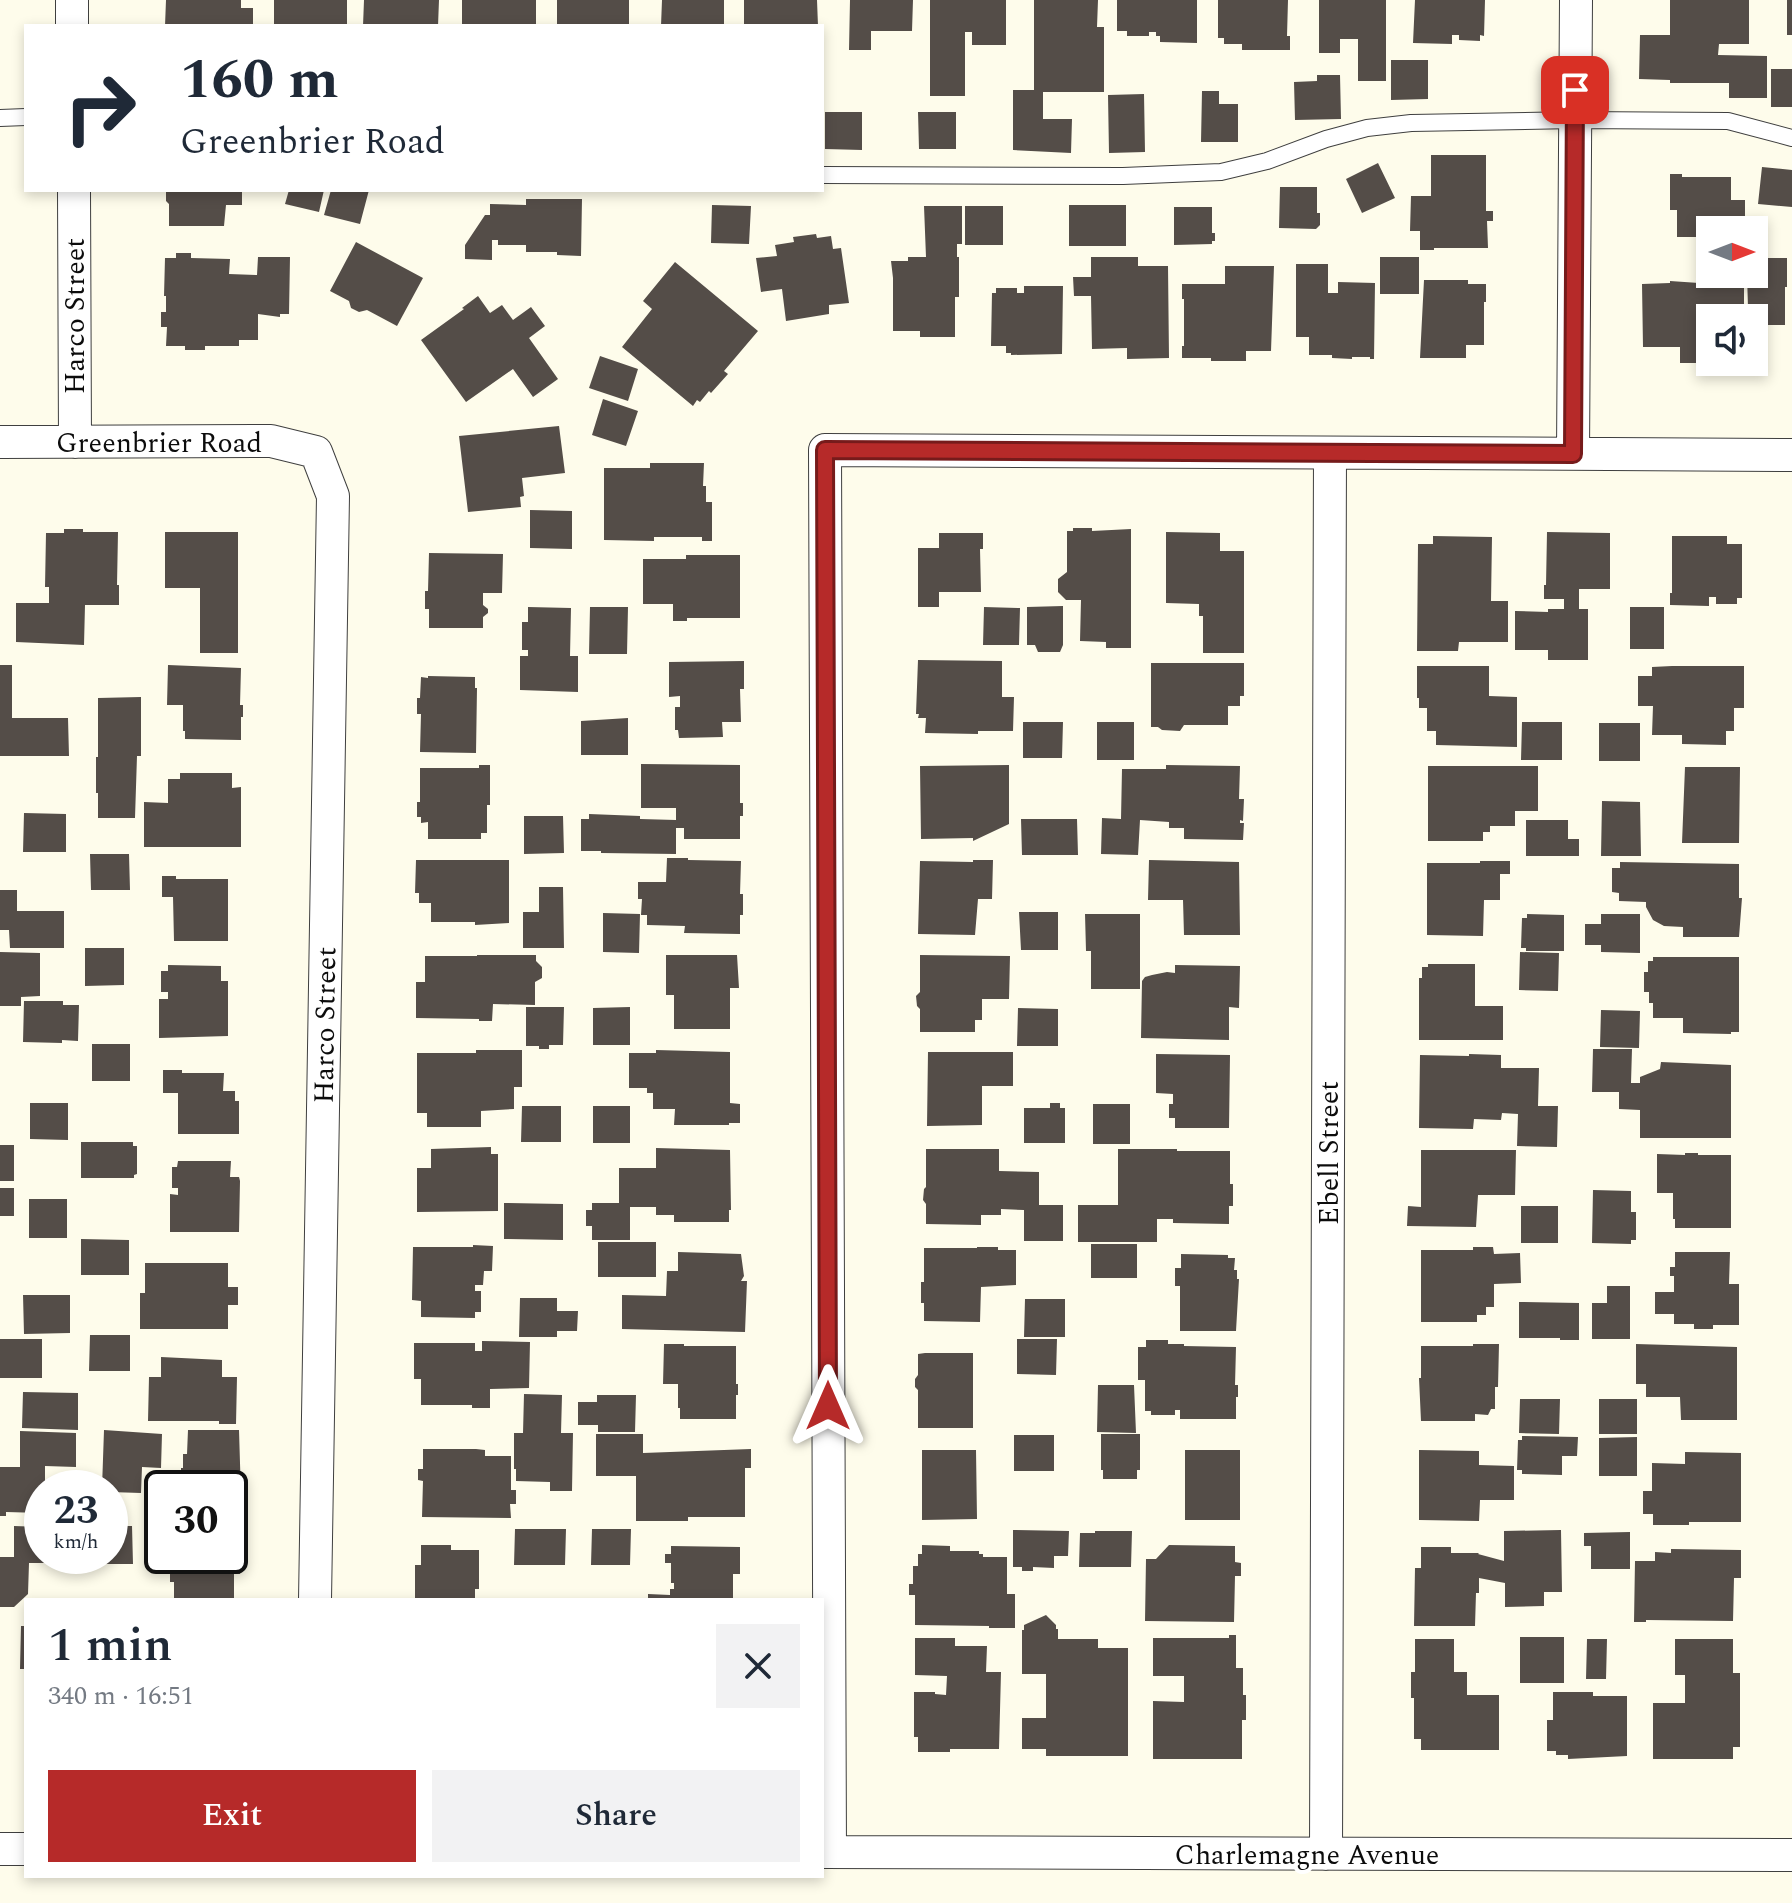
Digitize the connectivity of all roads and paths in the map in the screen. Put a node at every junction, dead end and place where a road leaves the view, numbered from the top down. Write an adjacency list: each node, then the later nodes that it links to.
1 (72, 0): 3 (street)
2 (1576, 0): 6 (street)
3 (72, 24)
4 (24, 117): 5 (lane)
5 (0, 118)
6 (1575, 120): 7 (lane); 8 (lane); 14 (street)
7 (1792, 138)
8 (824, 175)
9 (74, 192): 11 (street, Harco Street)
10 (0, 442): 11 (street, Greenbrier Road)
11 (75, 442): 12 (street, Greenbrier Road)
12 (316, 452): 16 (street, Harco Street)
13 (1330, 453): 14 (street); 19 (street); 20 (street, Ebell Street)
14 (1573, 454): 15 (street)
15 (1792, 455)
16 (315, 1598)
17 (0, 1849): 18 (street)
18 (24, 1849)
19 (826, 1852): 20 (street, Charlemagne Avenue)
20 (1326, 1854): 21 (street, Charlemagne Avenue)
21 (1792, 1855)

